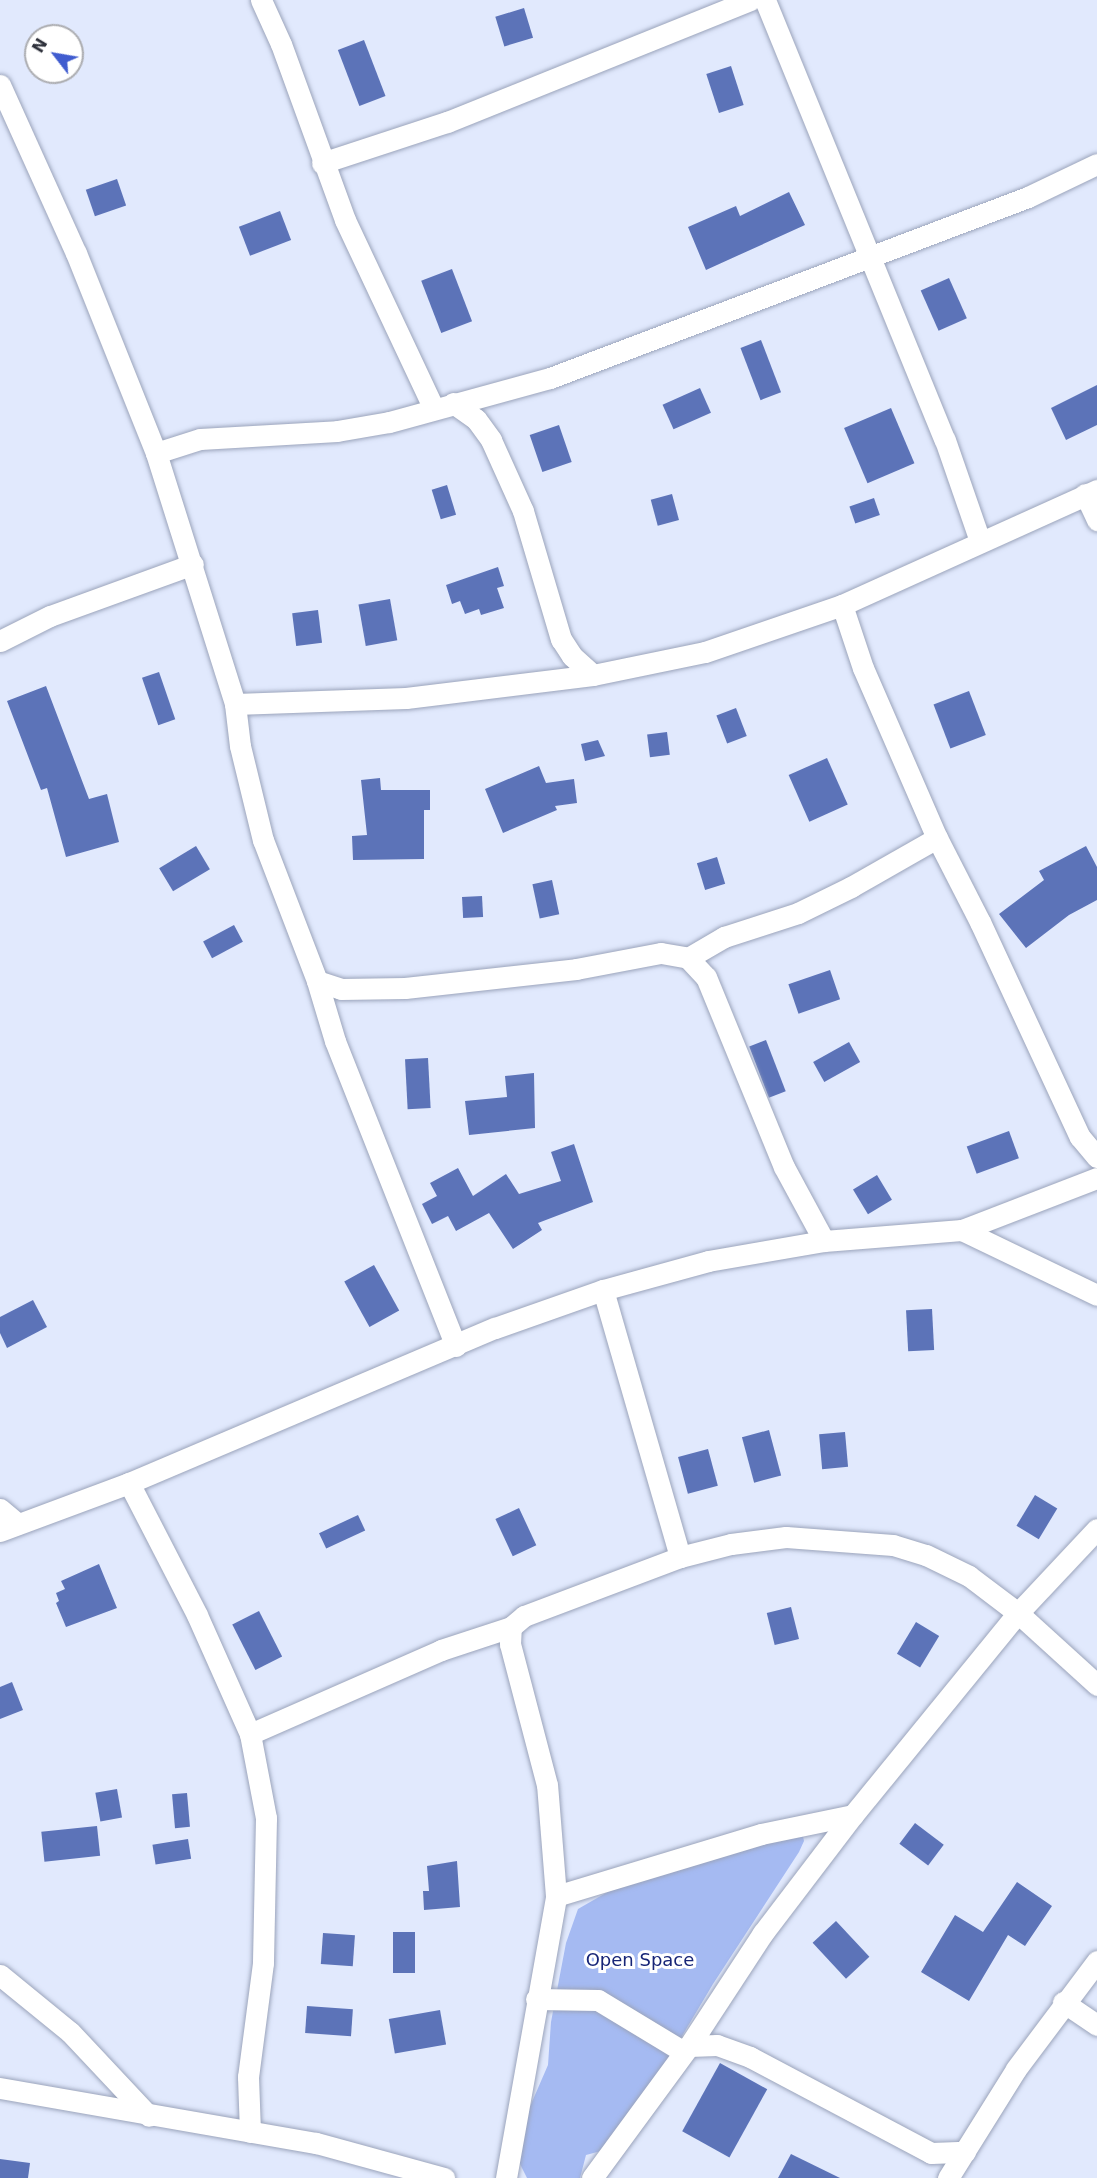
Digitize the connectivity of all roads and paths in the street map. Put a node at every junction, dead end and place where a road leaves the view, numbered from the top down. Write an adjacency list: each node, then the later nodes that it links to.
1 (261, 0): 5 (street)
2 (750, 0): 5 (street)
3 (765, 0): 7 (street)
4 (0, 85): 9 (street)
5 (322, 163): 8 (street)
6 (1097, 164): 7 (street)
7 (869, 256): 8 (street); 12 (street)
8 (444, 406): 9 (street); 16 (street)
9 (156, 453): 13 (street)
10 (1091, 492): 11 (street); 12 (street)
11 (1097, 520)
12 (980, 541): 14 (street)
13 (193, 564): 15 (street); 17 (street)
14 (842, 605): 16 (street); 18 (street)
15 (0, 641)
16 (593, 675): 17 (street)
17 (235, 704): 20 (street)
18 (937, 838): 19 (street); 21 (street)
19 (688, 958): 20 (street); 24 (street)
20 (317, 981): 27 (street)
21 (1097, 1157)
22 (1097, 1178): 23 (street)
23 (962, 1230): 24 (street); 26 (street)
24 (824, 1241): 25 (street)
25 (603, 1290): 27 (street); 32 (street)
26 (1097, 1295)
27 (456, 1346): 28 (street)
28 (129, 1483): 30 (street); 36 (street)
29 (0, 1509): 30 (street)
30 (9, 1528)
31 (1097, 1528): 33 (street)
32 (680, 1557): 33 (street); 34 (street)
33 (1018, 1614): 35 (street); 37 (street)
34 (511, 1627): 36 (street); 38 (street)
35 (1097, 1685)
36 (250, 1734): 47 (street)
37 (853, 1815): 38 (street); 44 (street)
38 (556, 1896): 41 (street)
39 (1097, 1960): 42 (street)
40 (0, 1975): 46 (street)
41 (536, 1999): 44 (street); 50 (street)
42 (1063, 2002): 43 (street); 48 (street)
43 (1097, 2025)
44 (686, 2049): 48 (street); 51 (street)
45 (0, 2088): 46 (street)
46 (149, 2116): 47 (street)
47 (250, 2132): 49 (street)
48 (965, 2151): 52 (street)
49 (444, 2178)
50 (506, 2178)
51 (592, 2178)
52 (948, 2178)

